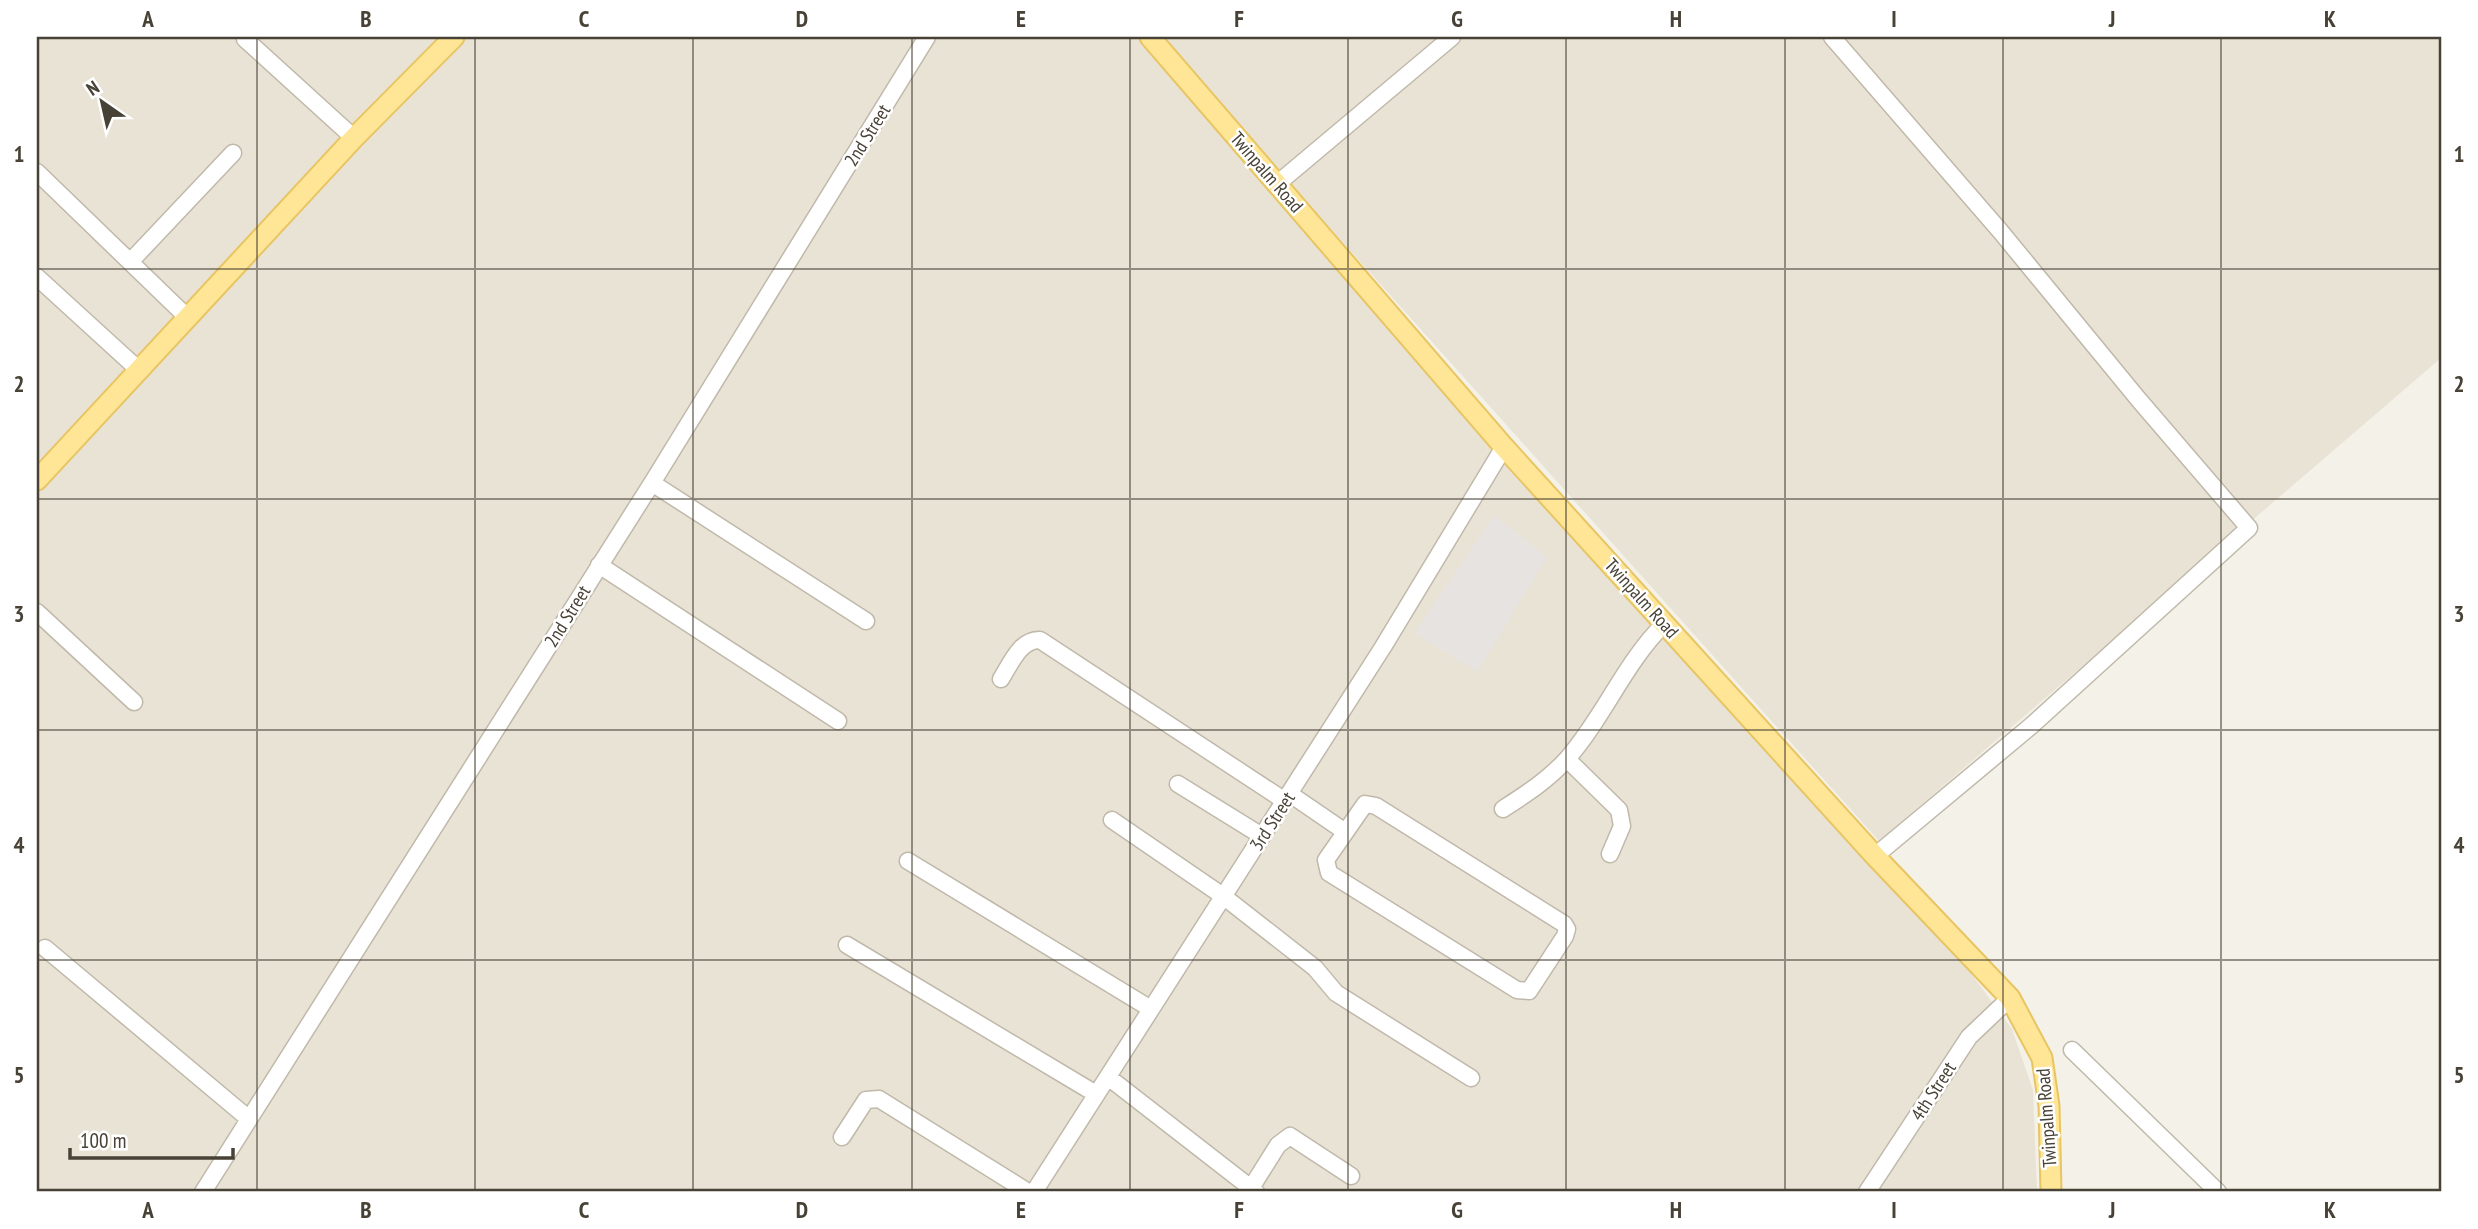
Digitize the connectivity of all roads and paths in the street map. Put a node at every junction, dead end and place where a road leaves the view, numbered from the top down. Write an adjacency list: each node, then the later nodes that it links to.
1 (454, 37): 7 (main road)
2 (1150, 37): 10 (main road, Twinpalm Road)
3 (1452, 37): 10 (street)
4 (1832, 37): 33 (street)
5 (245, 38): 7 (street)
6 (919, 40): 17 (street, 2nd Street)
7 (354, 138): 13 (main road)
8 (233, 153): 11 (street)
9 (37, 172): 11 (street)
10 (1277, 184): 15 (main road, Twinpalm Road)
11 (130, 261): 13 (street)
12 (37, 277): 14 (street)
13 (188, 318): 14 (main road)
14 (140, 371): 16 (main road)
15 (1504, 447): 21 (main road, Twinpalm Road); 27 (street, 3rd Street)
16 (37, 480)
17 (652, 483): 18 (street, 2nd Street); 20 (street)
18 (599, 565): 24 (street); 44 (street, 2nd Street)
19 (37, 612): 23 (street)
20 (866, 621)
21 (1665, 623): 25 (street); 33 (main road, Twinpalm Road)
22 (1000, 680): 27 (street)
23 (134, 702)
24 (838, 721)
25 (1567, 759): 28 (street); 32 (street)
26 (1178, 784): 31 (street)
27 (1287, 797): 30 (street); 31 (street, 3rd Street)
28 (1503, 809)
29 (1112, 820): 35 (street)
30 (1344, 831): 30 (street)
31 (1262, 836): 35 (street, 3rd Street)
32 (1610, 854)
33 (1875, 856): 38 (main road, Twinpalm Road)
34 (908, 861): 39 (street)
35 (1223, 896): 39 (street, 3rd Street); 42 (street)
36 (847, 945): 43 (street)
37 (45, 948): 44 (street)
38 (2010, 998): 51 (street, 4th Street); 52 (main road, Twinpalm Road)
39 (1151, 1009): 41 (street, 3rd Street)
40 (2072, 1050): 53 (street)
41 (1108, 1077): 43 (street, 3rd Street); 47 (street)
42 (1471, 1078)
43 (1096, 1094): 50 (street, 3rd Street)
44 (249, 1119): 48 (street, 2nd Street)
45 (842, 1137): 49 (street)
46 (1351, 1177): 47 (street)
47 (1254, 1190)
48 (203, 1192)
49 (1028, 1192)
50 (1034, 1192)
51 (1867, 1192)
52 (2051, 1192)
53 (2218, 1192)

